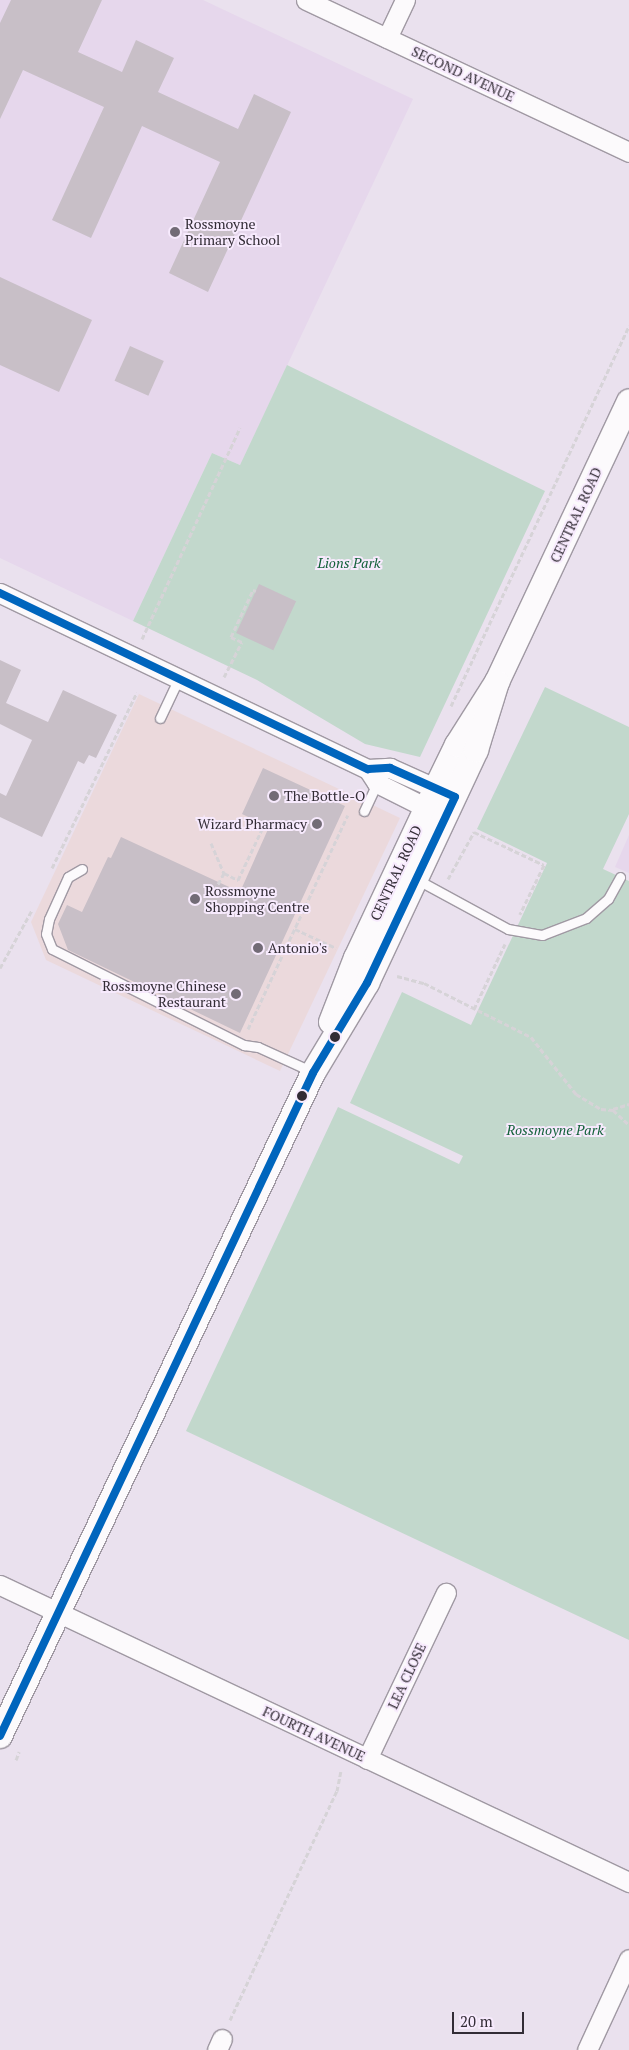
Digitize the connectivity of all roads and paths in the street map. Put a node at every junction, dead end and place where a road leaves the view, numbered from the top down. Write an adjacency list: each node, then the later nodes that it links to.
1 (306, 0): 3 (street, SECOND AVENUE)
2 (405, 0): 3 (street)
3 (387, 38): 4 (street, SECOND AVENUE)
4 (626, 153)
5 (629, 326): 16 (path)
6 (629, 401): 19 (street, CENTRAL ROAD)
7 (240, 428): 11 (path)
8 (256, 591): 12 (path)
9 (0, 593): 14 (street)
10 (244, 637): 12 (path)
11 (142, 639)
12 (242, 642): 13 (path)
13 (224, 678)
14 (178, 680): 17 (lane); 18 (street)
15 (136, 692): 25 (path)
16 (450, 708)
17 (160, 718)
18 (373, 776): 19 (street); 21 (lane)
19 (441, 802): 28 (street, CENTRAL ROAD); 39 (street, CENTRAL ROAD)
20 (350, 810): 32 (path)
21 (364, 811)
22 (264, 824): 26 (path)
23 (211, 843): 26 (path)
24 (82, 869): 39 (lane)
25 (50, 872)
26 (224, 873): 30 (path)
27 (620, 877): 33 (lane)
28 (416, 879): 33 (lane); 39 (street, CENTRAL ROAD)
29 (447, 880): 33 (path)
30 (214, 892)
31 (33, 908): 35 (path)
32 (295, 929): 34 (path); 38 (path)
33 (512, 930): 37 (path)
34 (339, 950)
35 (0, 968)
36 (389, 973): 37 (path)
37 (474, 1009): 41 (path)
38 (245, 1034)
39 (313, 1073): 45 (street, CENTRAL ROAD)
40 (629, 1104): 41 (path)
41 (612, 1110): 42 (path)
42 (629, 1125)
43 (0, 1585): 45 (street, FOURTH AVENUE)
44 (446, 1593): 48 (street, LEA CLOSE)
45 (57, 1613): 46 (street, CENTRAL ROAD); 47 (street, FOURTH AVENUE)
46 (0, 1736)
47 (346, 1749): 48 (street, FOURTH AVENUE); 51 (path)
48 (367, 1759): 49 (street, FOURTH AVENUE)
49 (629, 1882)
50 (629, 1960): 52 (street)
51 (220, 2045)
52 (587, 2050)

